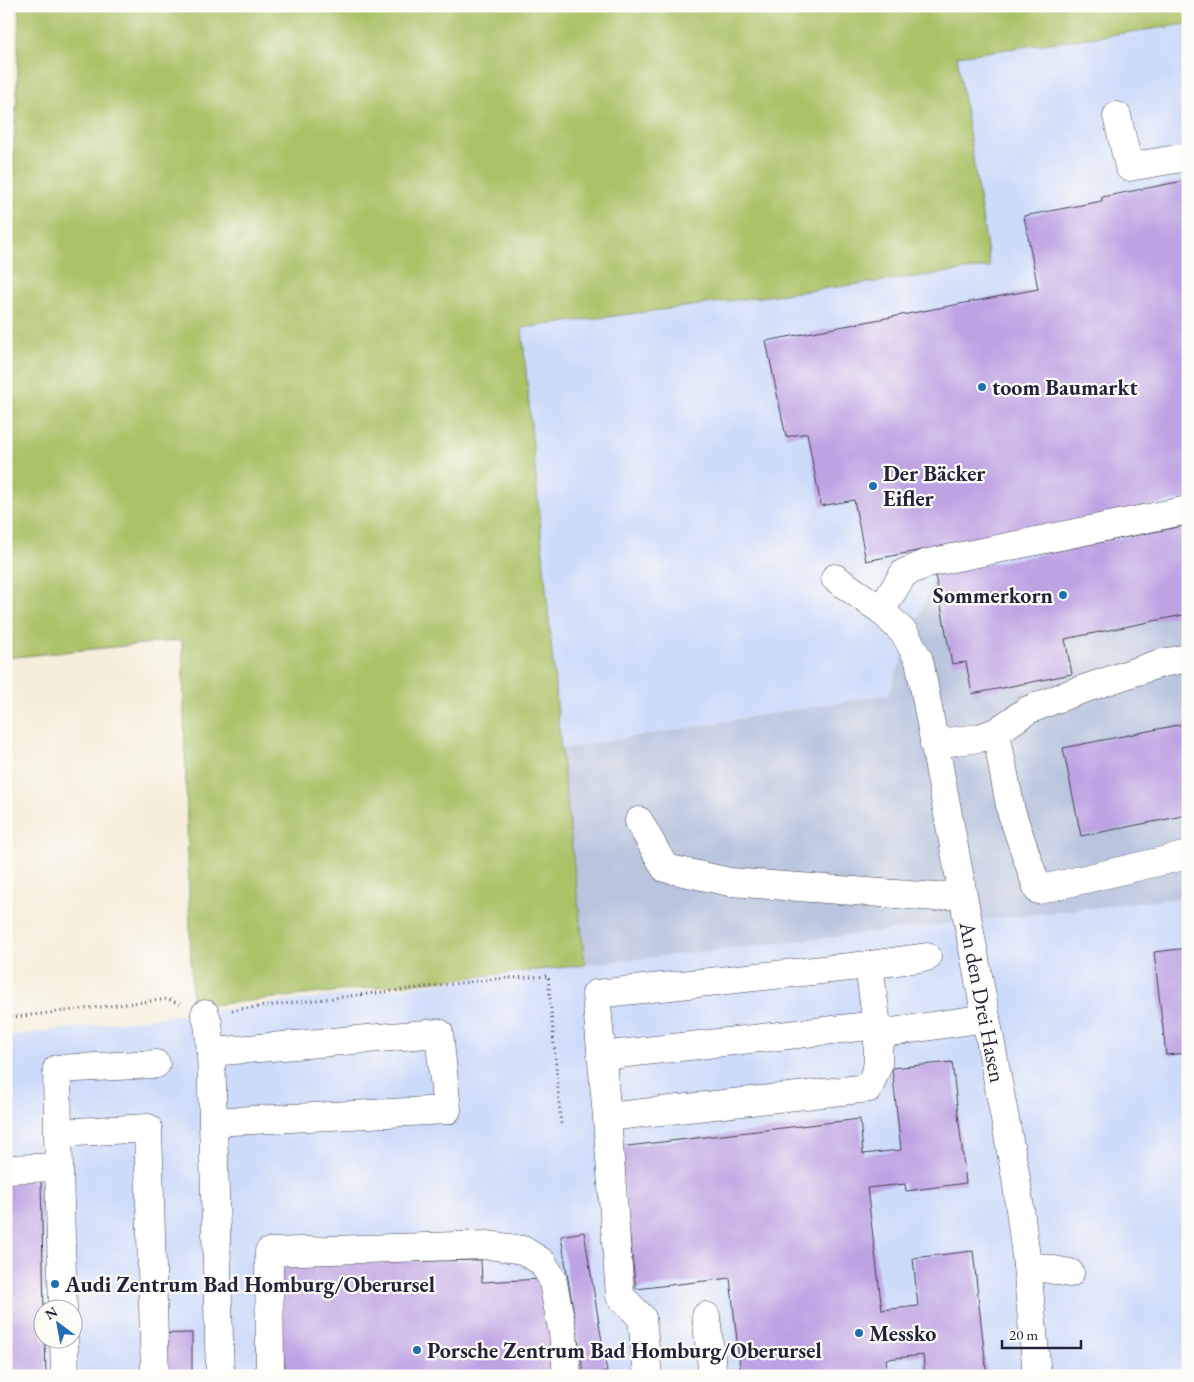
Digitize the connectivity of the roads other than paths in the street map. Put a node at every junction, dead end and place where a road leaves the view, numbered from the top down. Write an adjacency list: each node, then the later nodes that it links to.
1 (1117, 116): 2 (street)
2 (1188, 157)
3 (1188, 510): 5 (street)
4 (835, 578): 5 (street, An den Drei Hasen)
5 (881, 610): 8 (street, An den Drei Hasen)
6 (1188, 658): 7 (street)
7 (996, 732): 8 (street); 10 (street)
8 (934, 744): 11 (street, An den Drei Hasen)
9 (640, 821): 11 (street)
10 (1188, 856)
11 (962, 893): 15 (street, An den Drei Hasen)
12 (928, 957): 13 (street)
13 (869, 965): 16 (street); 18 (street)
14 (205, 1014): 17 (street)
15 (986, 1018): 16 (street); 25 (street, An den Drei Hasen)
16 (878, 1029): 18 (street); 20 (street)
17 (211, 1052): 21 (street); 21 (street)
18 (601, 1056): 20 (street)
19 (156, 1064): 22 (street)
20 (607, 1117): 35 (street)
21 (213, 1122): 32 (street)
22 (58, 1133): 23 (street); 31 (street)
23 (59, 1167): 24 (street); 27 (street)
24 (6, 1169)
25 (1027, 1265): 26 (street); 37 (street, An den Drei Hasen)
26 (1070, 1273)
27 (63, 1300)
28 (706, 1316): 36 (street)
29 (64, 1350): 30 (street)
30 (65, 1376)
31 (155, 1376)
32 (220, 1376)
33 (270, 1376): 34 (street)
34 (567, 1376)
35 (648, 1376)
36 (713, 1376)
37 (1036, 1376)

